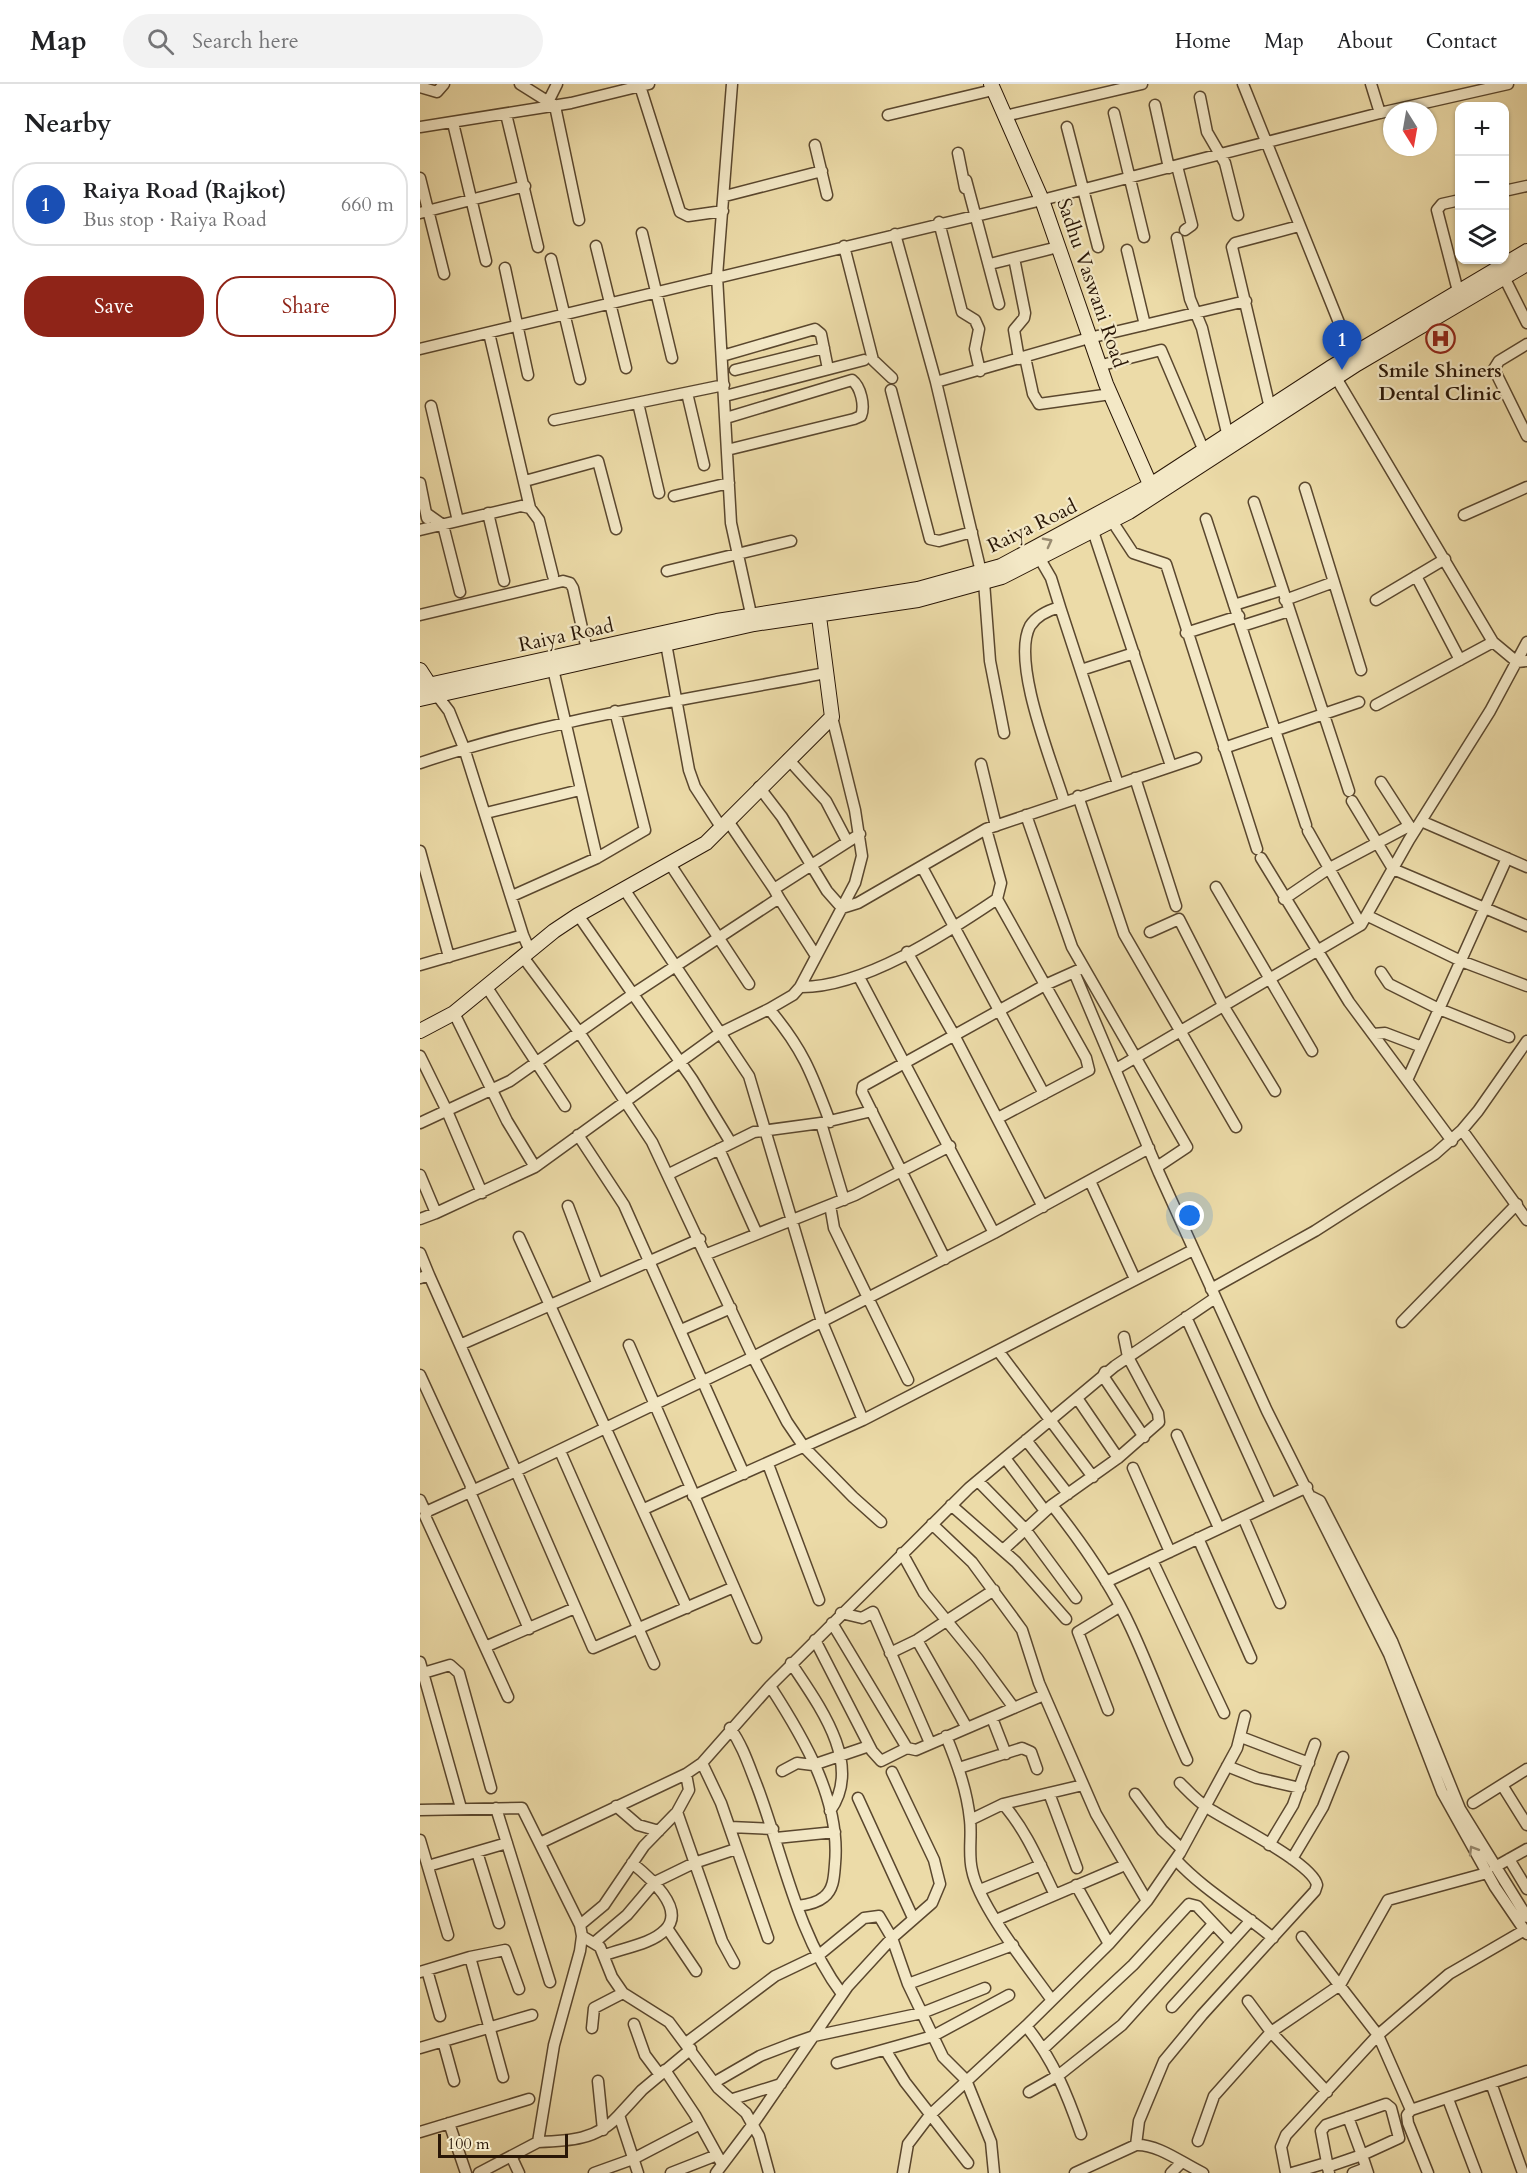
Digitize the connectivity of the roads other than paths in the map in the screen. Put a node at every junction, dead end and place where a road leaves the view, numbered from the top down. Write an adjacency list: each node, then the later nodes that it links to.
1 (444, 84): 10 (street)
2 (520, 84): 13 (street)
3 (557, 84): 13 (street)
4 (732, 84): 37 (street)
5 (1142, 84): 19 (street)
6 (1243, 84): 23 (street)
7 (1371, 84): 16 (street)
8 (1508, 84): 16 (street)
9 (637, 86): 13 (street); 41 (street)
10 (420, 87)
11 (992, 87): 18 (street); 19 (street, Sadhu Vaswani Road)
12 (1200, 97): 26 (street)
13 (551, 104): 17 (street); 45 (street)
14 (1155, 105): 27 (street)
15 (1114, 113): 30 (street)
16 (1380, 113): 23 (street)
17 (506, 114): 20 (street); 32 (street)
18 (888, 115)
19 (1005, 116): 39 (street, Sadhu Vaswani Road)
20 (453, 123): 21 (street); 38 (street)
21 (420, 127)
22 (1067, 127): 34 (street)
23 (1267, 144): 26 (street); 47 (street)
24 (815, 145): 28 (street)
25 (958, 153): 44 (street)
26 (1221, 156): 27 (street); 43 (street)
27 (1173, 167): 30 (street); 72 (street)
28 (822, 171): 36 (street); 37 (street)
29 (420, 178): 42 (street)
30 (1130, 178): 34 (street); 50 (street)
31 (966, 180): 44 (street)
32 (525, 186): 38 (street); 53 (street)
33 (1527, 186): 35 (street)
34 (1083, 189): 39 (street); 55 (street)
35 (1509, 190)
36 (827, 195)
37 (725, 196): 41 (street)
38 (470, 200): 42 (street); 60 (street)
39 (1042, 200): 44 (street); 54 (street, Sadhu Vaswani Road)
40 (1455, 201): 68 (street)
41 (723, 211): 65 (street)
42 (424, 212): 64 (street)
43 (1238, 214)
44 (974, 215): 46 (street); 61 (street)
45 (579, 220)
46 (939, 222): 49 (street); 91 (street)
47 (1299, 226): 69 (street); 82 (street)
48 (642, 233): 67 (street)
49 (895, 234): 52 (street); 96 (street)
50 (1144, 237)
51 (596, 246): 70 (street)
52 (844, 246): 65 (street); 94 (street)
53 (538, 247)
54 (1058, 247): 59 (street); 78 (street, Sadhu Vaswani Road)
55 (1098, 247)
56 (1127, 250): 75 (street)
57 (1527, 251): 68 (street, Raiya Road)
58 (551, 258): 73 (street)
59 (1014, 258): 61 (street); 85 (street)
60 (486, 261)
61 (990, 264): 71 (street)
62 (1527, 264): 66 (street, Raiya Road)
63 (505, 268): 76 (street)
64 (444, 274)
65 (717, 276): 67 (street); 83 (street)
66 (1504, 277): 68 (street, Raiya Road); 74 (street)
67 (656, 292): 70 (street); 84 (street)
68 (1459, 297): 82 (street, Raiya Road); 92 (street, Raiya Road)
69 (1246, 301): 72 (street); 103 (street)
70 (609, 303): 73 (street); 88 (street)
71 (999, 304)
72 (1196, 313): 75 (street); 106 (street)
73 (565, 315): 76 (street); 95 (street)
74 (1527, 322)
75 (1144, 325): 78 (street)
76 (517, 327): 77 (street); 93 (street)
77 (489, 333): 81 (street); 111 (street)
78 (1089, 338): 85 (street); 100 (street, Sadhu Vaswani Road)
79 (1527, 344): 107 (street)
80 (824, 348): 83 (street); 89 (street); 90 (street)
81 (420, 349)
82 (1352, 355): 92 (street, Raiya Road)
83 (722, 356): 97 (street)
84 (672, 358)
85 (1022, 358): 91 (street); 100 (street)
86 (864, 360): 89 (street)
87 (1106, 364): 109 (street)
88 (627, 368)
89 (828, 369): 97 (street)
90 (735, 370)
91 (980, 371): 96 (street)
92 (1333, 373): 103 (street, Raiya Road); 116 (street, Raiya Road); 135 (street)
93 (528, 375)
94 (892, 378)
95 (580, 380)
96 (936, 382): 131 (street)
97 (725, 390): 99 (street); 104 (street)
98 (891, 390): 131 (street)
99 (687, 393): 101 (street); 110 (street)
100 (1110, 394): 116 (street, Sadhu Vaswani Road)
101 (638, 403): 105 (street); 117 (street)
102 (431, 406): 125 (street)
103 (1270, 408): 106 (street, Raiya Road)
104 (726, 418): 108 (street); 108 (street)
105 (554, 420)
106 (1228, 436): 109 (street, Raiya Road)
107 (1527, 436)
108 (727, 450): 113 (street)
109 (1204, 451): 116 (street, Raiya Road)
110 (704, 465)
111 (525, 481): 120 (street); 129 (street)
112 (420, 483): 121 (street)
113 (729, 483): 118 (street); 133 (street)
114 (1527, 487): 123 (street)
115 (1305, 488): 141 (street)
116 (1153, 490): 126 (street, Raiya Road); 139 (street, Raiya Road, one-way to 116)
117 (659, 493)
118 (674, 496)
119 (1254, 502): 143 (street)
120 (530, 508): 122 (street); 137 (street)
121 (426, 513): 127 (street); 128 (street)
122 (488, 513): 125 (street); 140 (street)
123 (1464, 515)
124 (1206, 519): 145 (street)
125 (458, 521): 127 (street)
126 (1112, 521): 130 (street, Raiya Road); 151 (street)
127 (443, 525): 128 (street); 142 (street)
128 (425, 529)
129 (616, 529)
130 (1093, 531): 134 (street, Raiya Road); 156 (street)
131 (972, 532): 139 (street)
132 (791, 541): 133 (street)
133 (736, 553): 136 (street); 149 (street)
134 (1040, 559): 139 (street, Raiya Road); 146 (street)
135 (1445, 559): 138 (street); 153 (street)
136 (667, 571)
137 (554, 576)
138 (1416, 576): 144 (street); 157 (street)
139 (983, 577): 147 (street, Raiya Road); 174 (street)
140 (504, 581)
141 (1334, 582): 143 (street); 162 (street)
142 (460, 592)
143 (1285, 600): 145 (street); 150 (street); 170 (street)
144 (1376, 600)
145 (1234, 605): 150 (street)
146 (1060, 607): 161 (street); 188 (street)
147 (818, 610): 149 (street, Raiya Road); 163 (street)
148 (420, 615): 155 (street)
149 (753, 620): 152 (street, Raiya Road)
150 (1240, 621): 151 (street); 173 (street)
151 (1186, 633): 176 (street)
152 (665, 638): 155 (street, Raiya Road); 159 (street, Raiya Road); 166 (street)
153 (1493, 642): 157 (street); 158 (street)
154 (1527, 642): 158 (street)
155 (586, 650): 164 (street, Raiya Road)
156 (1134, 652): 161 (street); 181 (street)
157 (1460, 660): 168 (street)
158 (1522, 662): 191 (street)
159 (553, 669): 164 (street, Raiya Road); 172 (street)
160 (420, 670): 164 (street)
161 (1081, 670): 184 (street)
162 (1361, 670)
163 (825, 674): 166 (street); 171 (street)
164 (428, 689): 165 (street, Raiya Road); 175 (street)
165 (420, 699)
166 (675, 700): 169 (street); 192 (street)
167 (1359, 702): 170 (street)
168 (1376, 705)
169 (615, 711): 172 (street); 199 (street)
170 (1325, 714): 173 (street); 197 (street)
171 (832, 717): 178 (street); 195 (street)
172 (564, 722): 175 (street); 186 (street)
173 (1277, 732): 176 (street); 206 (street)
174 (1004, 733)
175 (464, 748): 179 (street); 189 (street)
176 (1224, 748): 212 (street)
177 (1196, 758): 181 (street)
178 (788, 759): 185 (street); 196 (street)
179 (420, 763)
180 (981, 764): 193 (street)
181 (1171, 766): 182 (street)
182 (1135, 778): 184 (street); 213 (street)
183 (1381, 782): 194 (street)
184 (1118, 784): 187 (street)
185 (759, 787): 192 (street); 202 (street)
186 (580, 790): 189 (street); 199 (street)
187 (1078, 796): 188 (street); 248 (street)
188 (1064, 801): 190 (street)
189 (486, 813): 210 (street)
190 (1026, 815): 193 (street); 231 (street)
191 (1421, 821): 194 (street); 200 (street)
192 (724, 824): 201 (street); 209 (street)
193 (991, 827): 203 (street); 211 (street)
194 (1411, 829): 197 (street); 205 (street)
195 (860, 834): 196 (street); 214 (street)
196 (847, 841): 202 (street)
197 (1377, 843): 205 (street); 206 (street)
198 (420, 851): 227 (street)
199 (597, 858): 210 (street)
200 (1507, 858): 204 (street); 215 (street)
201 (670, 864): 208 (street); 222 (street)
202 (811, 864): 209 (street); 214 (street)
203 (922, 867): 214 (street); 218 (street)
204 (1527, 867)
205 (1393, 869): 215 (street); 217 (street)
206 (1328, 870): 212 (street); 217 (street)
207 (1216, 887): 234 (street)
208 (624, 889): 216 (street); 230 (street)
209 (776, 894): 222 (street); 226 (street)
210 (512, 896): 221 (street)
211 (997, 899): 218 (street); 236 (street)
212 (1284, 899): 224 (street)
213 (1176, 906)
214 (842, 908): 226 (street)
215 (1484, 909): 219 (street); 228 (street)
216 (578, 915): 225 (street); 240 (street)
217 (1364, 920): 224 (street); 228 (street)
218 (953, 926): 223 (street); 244 (street)
219 (1527, 926)
220 (1150, 932): 241 (street)
221 (523, 935): 225 (street); 227 (street)
222 (718, 937): 230 (street); 235 (street)
223 (908, 952): 233 (street); 251 (street)
224 (1317, 952): 234 (street); 250 (street)
225 (527, 954): 237 (street); 247 (street)
226 (816, 956): 239 (street)
227 (449, 957): 229 (street)
228 (1461, 961): 238 (street); 242 (street)
229 (420, 965)
230 (676, 966): 240 (street); 249 (street)
231 (1078, 970): 236 (street); 257 (street); 262 (street)
232 (1381, 972): 242 (street)
233 (859, 976): 239 (street); 260 (street)
234 (1270, 980): 241 (street); 255 (street)
235 (749, 984)
236 (1046, 985): 244 (street); 266 (street)
237 (486, 986): 245 (street); 261 (street)
238 (1527, 986)
239 (800, 987): 243 (street)
240 (633, 994): 247 (street); 259 (street)
241 (1224, 1007): 248 (street); 265 (street)
242 (1439, 1009): 252 (street); 254 (street)
243 (769, 1010): 249 (street); 273 (street)
244 (1001, 1010): 251 (street); 266 (street)
245 (454, 1013): 246 (street); 264 (street)
246 (420, 1031)
247 (579, 1032): 261 (street); 267 (street)
248 (1180, 1032): 257 (street); 274 (street)
249 (720, 1033): 259 (street); 275 (street)
250 (1373, 1034): 254 (street); 263 (street)
251 (954, 1035): 260 (street); 271 (street)
252 (1509, 1037)
253 (1527, 1041): 258 (street)
254 (1422, 1047): 263 (street)
255 (1312, 1051)
256 (420, 1056): 269 (street)
257 (1137, 1057): 262 (street); 284 (street)
258 (1522, 1057): 276 (street)
259 (679, 1061): 267 (street); 279 (street)
260 (906, 1062): 270 (street); 280 (street)
261 (536, 1063): 264 (street); 268 (street)
262 (1116, 1069): 282 (street)
263 (1408, 1078): 278 (street)
264 (492, 1091): 269 (street); 283 (street)
265 (1275, 1091)
266 (1044, 1095): 271 (street)
267 (624, 1101): 277 (street); 286 (street)
268 (565, 1106)
269 (447, 1111): 272 (street); 289 (street)
270 (872, 1112): 273 (street); 285 (street)
271 (998, 1118): 294 (street)
272 (420, 1123)
273 (826, 1123): 275 (street); 290 (street)
274 (1236, 1127)
275 (766, 1130): 279 (street); 297 (street)
276 (1462, 1130): 278 (street); 291 (street)
277 (578, 1135): 283 (street); 307 (street)
278 (1452, 1141): 311 (street)
279 (731, 1143): 281 (street)
280 (950, 1146): 285 (street); 299 (street)
281 (718, 1149): 286 (street); 300 (street)
282 (1149, 1149): 284 (street); 288 (street)
283 (534, 1167): 289 (street)
284 (1157, 1167): 303 (street)
285 (902, 1172): 290 (street); 306 (street)
286 (669, 1174): 302 (street)
287 (420, 1175): 295 (street)
288 (1090, 1181): 294 (street); 309 (street)
289 (482, 1193): 295 (street)
290 (844, 1200): 292 (street)
291 (1516, 1204): 298 (street); 317 (street)
292 (830, 1205): 297 (street); 312 (street)
293 (568, 1206): 310 (street)
294 (1043, 1207): 299 (street)
295 (436, 1213): 296 (street)
296 (420, 1220)
297 (791, 1220): 300 (street); 316 (street)
298 (1527, 1220)
299 (994, 1233): 306 (street)
300 (757, 1234): 305 (street)
301 (519, 1237): 313 (street)
302 (700, 1239): 305 (street); 307 (street)
303 (1193, 1250): 309 (street); 311 (street)
304 (420, 1253): 308 (street)
305 (707, 1254): 314 (street)
306 (945, 1259): 312 (street)
307 (649, 1262): 310 (street); 318 (street)
308 (424, 1276): 320 (street)
309 (1135, 1280): 322 (street)
310 (597, 1283): 313 (street)
311 (1213, 1293): 315 (street); 350 (street)
312 (868, 1299): 316 (street); 328 (street)
313 (550, 1306): 320 (street); 334 (street)
314 (731, 1308): 318 (street); 323 (street)
315 (1186, 1317): 324 (street); 353 (street)
316 (822, 1322): 323 (street); 333 (street)
317 (1402, 1322)
318 (681, 1330): 329 (street)
319 (1124, 1337): 324 (street)
320 (462, 1344): 344 (street)
321 (629, 1345): 331 (street)
322 (999, 1352): 332 (street); 333 (street)
323 (753, 1357): 329 (street); 338 (street)
324 (1128, 1357): 327 (street); 336 (street)
325 (1109, 1362): 327 (street)
326 (420, 1375): 348 (street)
327 (1103, 1376): 330 (street); 336 (street)
328 (908, 1380)
329 (703, 1382): 331 (street); 345 (street)
330 (1077, 1398): 332 (street); 341 (street)
331 (655, 1405): 334 (street); 349 (street)
332 (1051, 1419): 337 (street); 346 (street)
333 (863, 1420): 338 (street)
334 (606, 1428): 339 (street); 356 (street)
335 (1177, 1435): 361 (street)
336 (1144, 1437): 341 (street)
337 (1026, 1440): 340 (street); 351 (street)
338 (804, 1447): 342 (street); 359 (street)
339 (560, 1451): 344 (street); 382 (street)
340 (1005, 1458): 347 (street); 355 (street)
341 (1118, 1458): 346 (street)
342 (768, 1464): 345 (street); 372 (street)
343 (1133, 1468): 365 (street)
344 (516, 1471): 348 (street); 375 (street)
345 (744, 1474): 349 (street)
346 (1093, 1477): 351 (street)
347 (978, 1481): 354 (street); 362 (street)
348 (470, 1492): 357 (street); 381 (street)
349 (692, 1492): 356 (street); 369 (street)
350 (1310, 1492): 353 (street); 462 (street)
351 (1068, 1494): 355 (street)
352 (420, 1500): 357 (street)
353 (1271, 1504): 358 (street)
354 (951, 1505): 360 (street); 364 (street)
355 (1048, 1508): 362 (street); 368 (street)
356 (644, 1509): 376 (street)
357 (426, 1514): 386 (street)
358 (1243, 1517): 361 (street); 373 (street)
359 (881, 1522)
360 (932, 1524): 366 (street); 370 (street)
361 (1219, 1528): 363 (street)
362 (1025, 1529): 364 (street); 371 (street)
363 (1198, 1538): 365 (street); 388 (street)
364 (1003, 1550): 378 (street)
365 (1170, 1552): 367 (street)
366 (902, 1553): 377 (street); 379 (street)
367 (1152, 1560): 368 (street); 397 (street)
368 (1106, 1582): 374 (street)
369 (734, 1587): 376 (street); 383 (street)
370 (994, 1590): 379 (street); 393 (street)
371 (1076, 1598)
372 (819, 1600)
373 (1280, 1603)
374 (1119, 1606): 396 (street); 411 (street)
375 (575, 1608): 381 (street); 382 (street)
376 (687, 1608): 382 (street)
377 (841, 1613): 380 (street); 387 (street)
378 (1066, 1619)
379 (947, 1621): 385 (street); 395 (street)
380 (832, 1623): 384 (street); 407 (street)
381 (529, 1629): 386 (street)
382 (639, 1629): 389 (street)
383 (756, 1638)
384 (815, 1640): 390 (street); 406 (street)
385 (917, 1640): 387 (street); 401 (street)
386 (485, 1647): 394 (street)
387 (890, 1653): 404 (street)
388 (1251, 1658)
389 (654, 1664)
390 (792, 1664): 392 (street); 409 (street)
391 (421, 1669): 425 (street); 434 (street)
392 (770, 1686): 400 (street); 414 (street)
393 (1044, 1695): 395 (street); 423 (street)
394 (508, 1697)
395 (1014, 1708): 399 (street)
396 (1108, 1710)
397 (1224, 1713)
398 (1245, 1716): 403 (street)
399 (992, 1718): 401 (street); 408 (street)
400 (730, 1728): 412 (street); 444 (street)
401 (966, 1728): 402 (street)
402 (946, 1736): 404 (street); 416 (street)
403 (1241, 1737): 413 (street); 415 (street)
404 (930, 1743): 407 (street)
405 (1315, 1744): 413 (street)
406 (869, 1746): 407 (street); 409 (street)
407 (907, 1748)
408 (1006, 1754): 416 (street); 417 (street)
409 (841, 1755): 414 (street); 437 (street)
410 (1343, 1757): 453 (street)
411 (1187, 1760)
412 (702, 1763): 421 (street); 441 (street)
413 (1309, 1763): 426 (street)
414 (813, 1765): 419 (street); 437 (street)
415 (1227, 1766): 426 (street); 433 (street)
416 (959, 1768): 439 (street)
417 (1037, 1769)
418 (1527, 1769): 424 (street)
419 (782, 1771)
420 (892, 1772): 472 (street)
421 (686, 1774): 432 (street); 438 (street)
422 (1180, 1783): 433 (street)
423 (1083, 1785): 427 (street); 458 (street)
424 (1502, 1785): 430 (street); 440 (street)
425 (490, 1788)
426 (1300, 1788): 448 (street)
427 (1048, 1793): 431 (street); 461 (street)
428 (1135, 1794): 451 (street)
429 (858, 1798): 472 (street)
430 (1473, 1803)
431 (1003, 1804): 439 (street); 459 (street)
432 (616, 1806): 442 (street); 447 (street)
433 (1206, 1807): 448 (street); 451 (street)
434 (461, 1808): 435 (street); 436 (street)
435 (496, 1808): 446 (street); 447 (street)
436 (420, 1810)
437 (830, 1811): 443 (street)
438 (677, 1812): 442 (street); 457 (street)
439 (970, 1820): 466 (street)
440 (1527, 1824)
441 (730, 1827): 444 (street); 449 (street)
442 (659, 1831): 456 (street)
443 (835, 1832): 444 (street); 470 (street)
444 (775, 1833): 470 (street)
445 (420, 1840): 460 (street)
446 (507, 1843): 452 (street); 496 (street)
447 (540, 1843): 477 (street)
448 (1269, 1845): 453 (street)
449 (736, 1849): 457 (street); 483 (street)
450 (1527, 1849): 454 (street)
451 (1182, 1850): 455 (street)
452 (477, 1852): 460 (street); 475 (street)
453 (1292, 1859): 485 (street)
454 (1509, 1859): 462 (street); 465 (street)
455 (1176, 1860): 468 (street); 474 (street)
456 (632, 1863): 463 (street); 477 (street)
457 (694, 1863): 463 (street); 493 (street)
458 (1125, 1864): 464 (street); 468 (street)
459 (1041, 1865): 466 (street); 467 (street)
460 (428, 1866): 480 (street)
461 (1077, 1868)
462 (1491, 1870): 469 (street); 479 (street); 498 (street)
463 (655, 1882): 478 (street); 486 (street)
464 (1076, 1885): 467 (street); 488 (street)
465 (1527, 1888)
466 (980, 1890): 473 (street)
467 (1054, 1893): 473 (street)
468 (1147, 1900): 488 (street)
469 (1522, 1900): 471 (street)
470 (798, 1906): 491 (street)
471 (1527, 1917)
472 (913, 1918): 484 (street)
473 (996, 1920): 489 (street)
474 (1251, 1920): 485 (street); 487 (street)
475 (499, 1923)
476 (1213, 1924): 487 (street); 521 (street); 526 (street)
477 (580, 1925): 481 (street)
478 (667, 1928): 490 (street); 495 (street)
479 (1525, 1933): 515 (street)
480 (448, 1935)
481 (582, 1936): 486 (street); 550 (street)
482 (1302, 1937): 498 (street)
483 (768, 1938)
484 (892, 1938): 491 (street); 497 (street); 502 (street)
485 (1273, 1938): 551 (street)
486 (595, 1942): 490 (street)
487 (1231, 1942): 506 (street)
488 (1109, 1944): 504 (street)
489 (1013, 1945): 497 (street); 504 (street)
490 (605, 1955): 501 (street)
491 (819, 1955): 502 (street); 519 (street)
492 (470, 1957): 494 (street); 500 (street); 512 (street)
493 (734, 1963)
494 (424, 1971): 509 (street)
495 (696, 1971)
496 (550, 1982)
497 (908, 1984): 507 (street)
498 (1340, 1985): 514 (street); 515 (street)
499 (985, 1988): 507 (street)
500 (519, 1989)
501 (623, 1993): 513 (street); 519 (street)
502 (842, 1994): 516 (street)
503 (1009, 1995): 517 (street)
504 (1051, 1999): 511 (street)
505 (1248, 2001): 514 (street)
506 (1172, 2007)
507 (922, 2013): 516 (street); 517 (street)
508 (532, 2015): 512 (street)
509 (440, 2016)
510 (634, 2024): 525 (street)
511 (1026, 2026): 521 (street); 529 (street)
512 (490, 2027): 518 (street); 527 (street)
513 (592, 2028)
514 (1271, 2032): 535 (street); 549 (street)
515 (1378, 2035): 535 (street); 539 (street)
516 (814, 2036): 531 (street); 533 (street)
517 (933, 2036): 522 (street); 529 (street)
518 (443, 2041): 520 (street); 528 (street)
519 (689, 2046): 525 (street); 531 (street)
520 (420, 2048)
521 (1044, 2048): 526 (street)
522 (886, 2051): 523 (street); 540 (street)
523 (837, 2063)
524 (1527, 2071): 532 (street)
525 (662, 2072): 542 (street); 544 (street)
526 (1059, 2075): 534 (street); 548 (street)
527 (503, 2077)
528 (454, 2080)
529 (966, 2080): 540 (street); 568 (street)
530 (598, 2081): 546 (street)
531 (715, 2082): 538 (street)
532 (1491, 2083): 536 (street); 576 (street)
533 (781, 2084): 538 (street); 545 (street)
534 (1029, 2092)
535 (1327, 2092): 572 (street)
536 (1448, 2098): 539 (street); 575 (street)
537 (529, 2099): 543 (street)
538 (733, 2099): 545 (street)
539 (1412, 2110): 574 (street)
540 (930, 2115): 555 (street); 567 (street)
541 (1348, 2117): 552 (street); 552 (street); 558 (street)
542 (618, 2119): 546 (street); 554 (street)
543 (449, 2123): 547 (street); 560 (street)
544 (700, 2124): 554 (street); 557 (street)
545 (753, 2124): 557 (street); 566 (street)
546 (603, 2130): 550 (street)
547 (420, 2132)
548 (1081, 2134)
549 (1198, 2141)
550 (538, 2142): 553 (street)
551 (1136, 2145): 556 (street); 569 (street)
552 (1362, 2155): 558 (street); 559 (street)
553 (512, 2158): 561 (street); 562 (street)
554 (633, 2158): 563 (street); 564 (street)
555 (968, 2163)
556 (1181, 2163): 570 (street); 571 (street)
557 (718, 2164): 565 (street)
558 (1327, 2168): 572 (street)
559 (1367, 2171): 573 (street)
560 (466, 2173)
561 (479, 2173)
562 (519, 2173)
563 (594, 2173)
564 (638, 2173)
565 (671, 2173)
566 (769, 2173)
567 (903, 2173)
568 (994, 2173)
569 (1075, 2173)
570 (1172, 2173)
571 (1203, 2173)
572 (1293, 2173)
573 (1353, 2173)
574 (1428, 2173)
575 (1476, 2173)
576 (1523, 2173)

